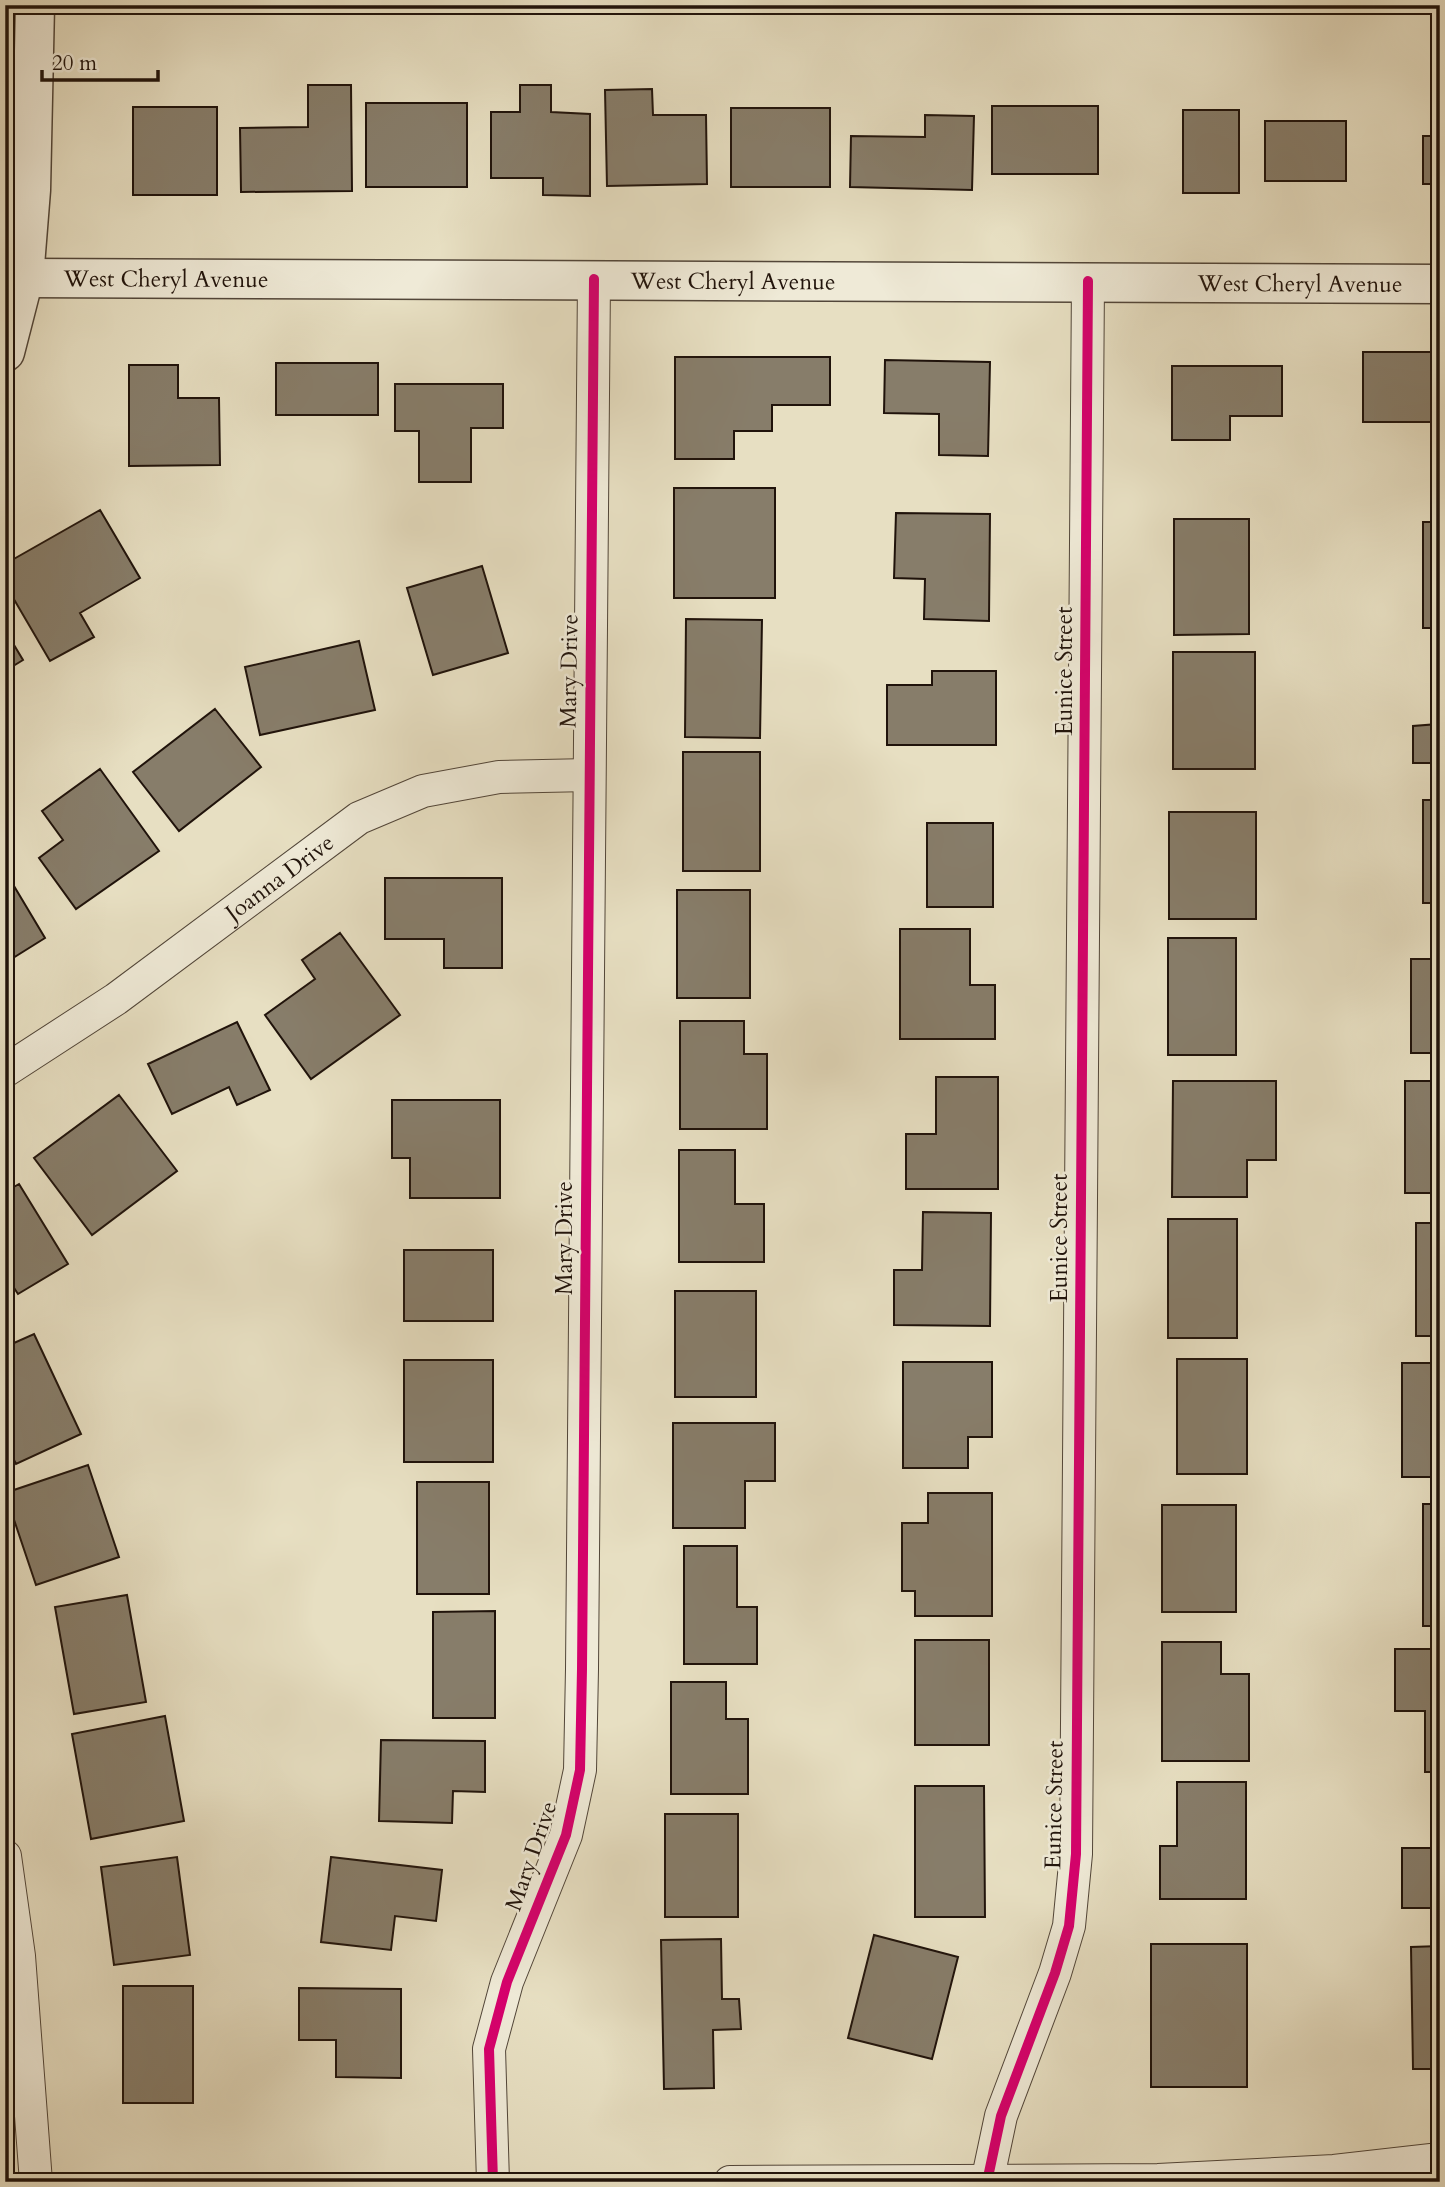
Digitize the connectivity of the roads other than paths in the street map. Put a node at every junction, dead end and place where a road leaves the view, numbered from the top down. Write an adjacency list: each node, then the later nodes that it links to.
1 (35, 5): 2 (street)
2 (15, 278): 3 (street, West Cheryl Avenue); 6 (street)
3 (594, 279): 4 (street, West Cheryl Avenue); 7 (street, Mary Drive)
4 (1088, 281): 5 (street, West Cheryl Avenue); 14 (street, Eunice Street)
5 (1440, 284)
6 (5, 352)
7 (589, 775): 8 (street, Joanna Drive); 12 (street, Mary Drive)
8 (5, 1071)
9 (5, 1856): 11 (street)
10 (1440, 2159): 14 (street)
11 (36, 2182)
12 (492, 2182)
13 (730, 2182): 14 (street)
14 (988, 2182)

